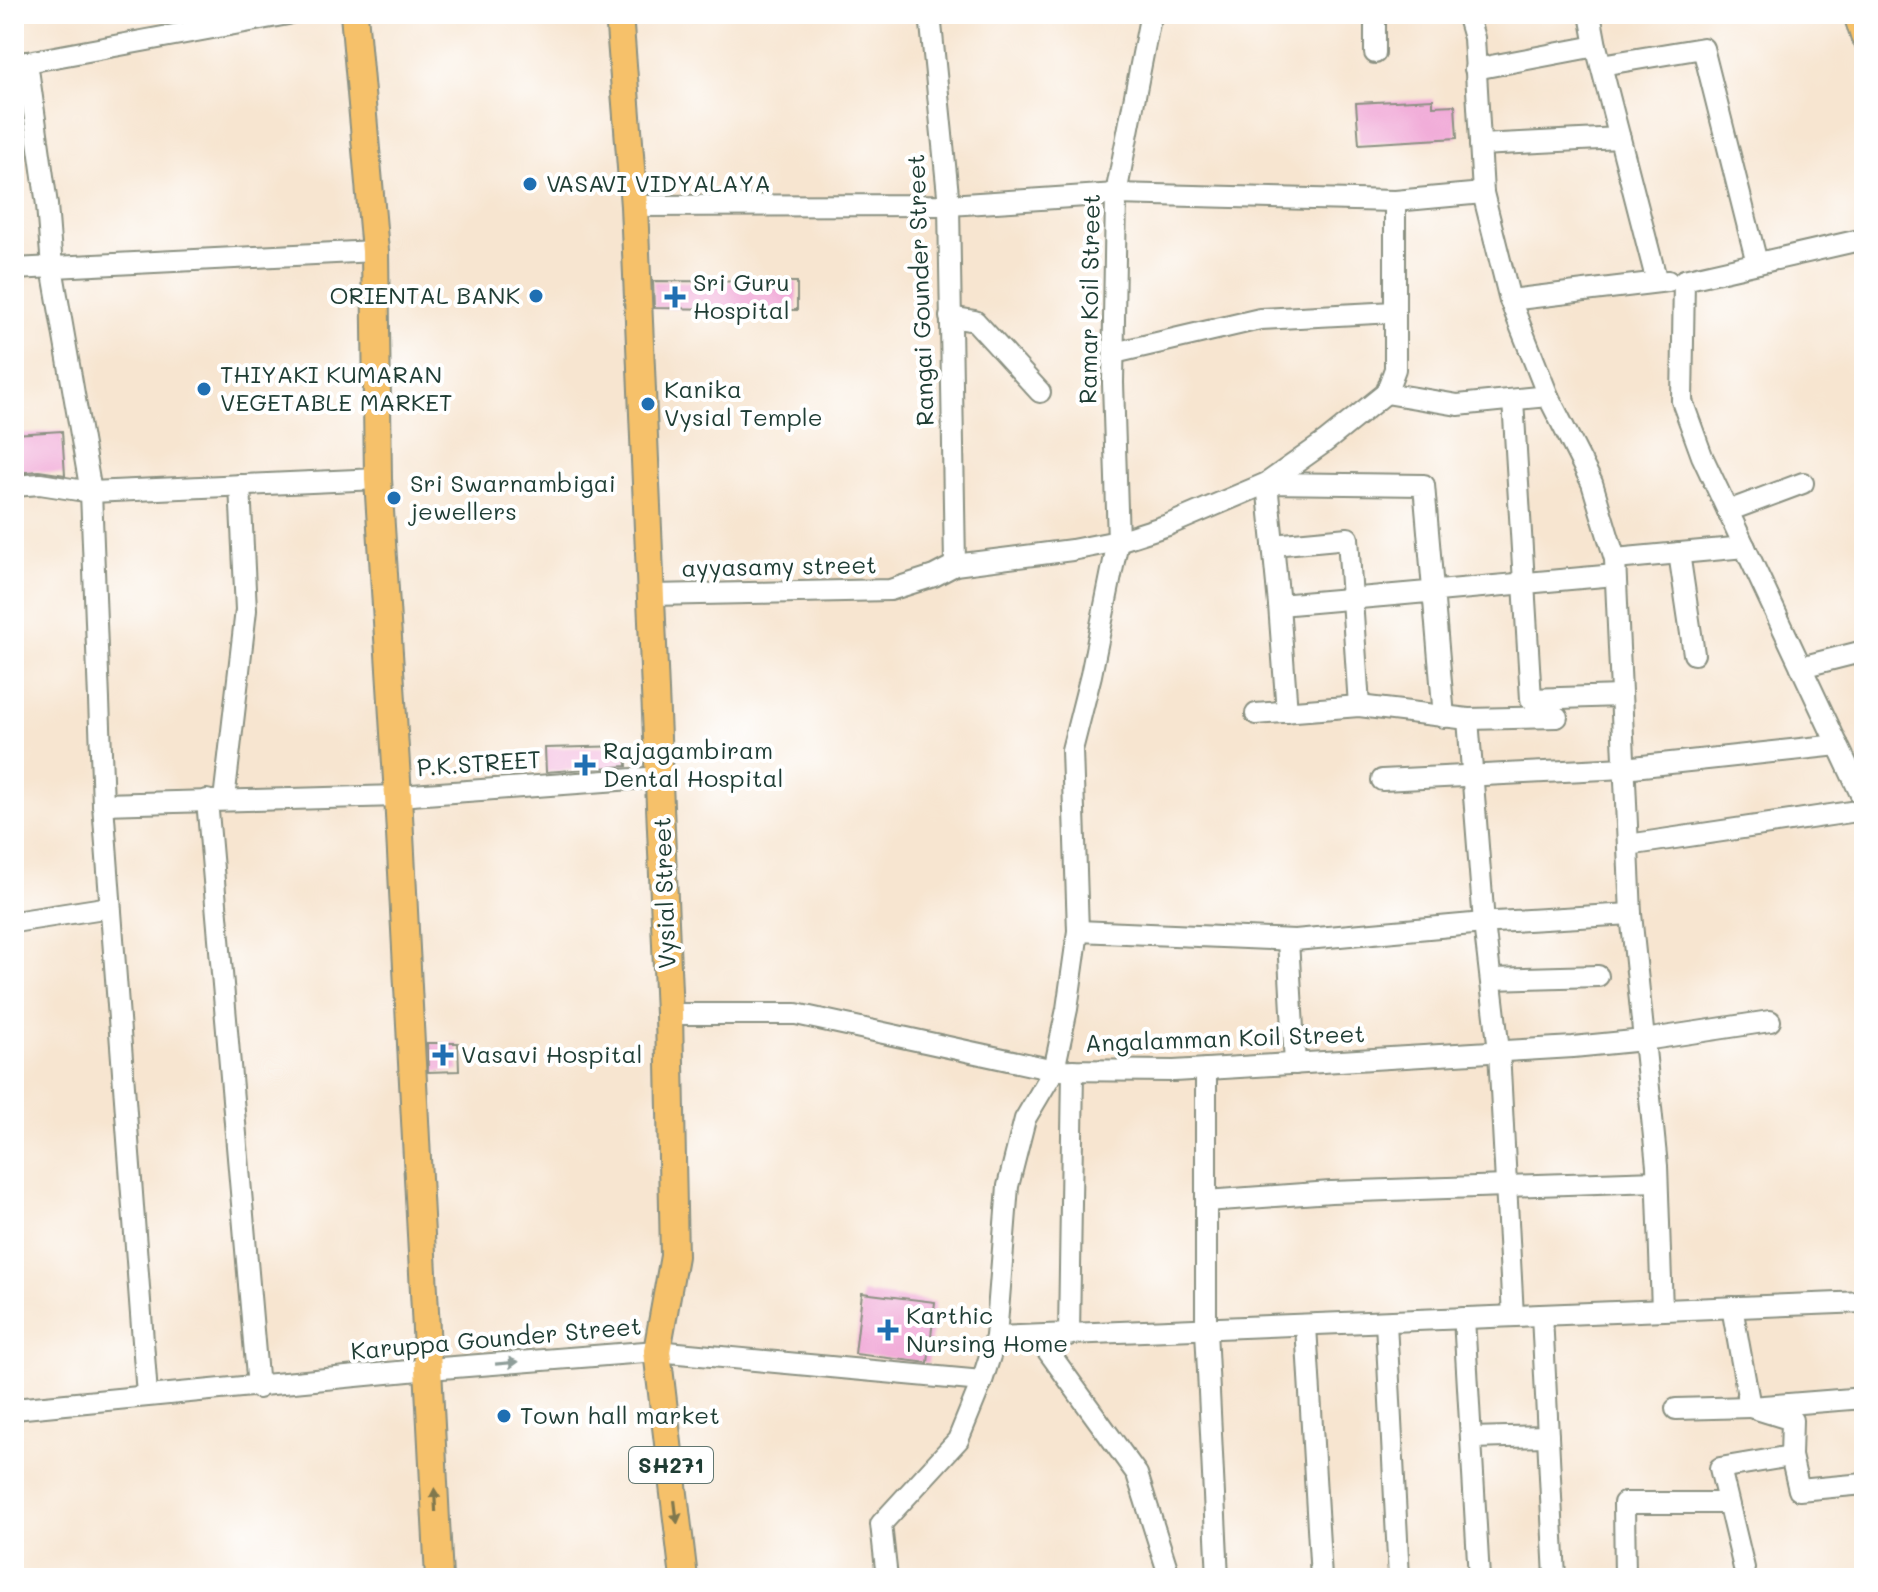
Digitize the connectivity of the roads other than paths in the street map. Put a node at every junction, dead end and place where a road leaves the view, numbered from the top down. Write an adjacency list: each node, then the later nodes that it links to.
1 (288, 14): 13 (street)
2 (354, 14): 23 (main road)
3 (619, 14): 21 (main road, Vysial Street / SH271)
4 (930, 14): 20 (street, Rangai Gounder Street)
5 (1153, 14): 18 (street, Ramar Koil Street)
6 (1375, 14): 11 (street)
7 (1467, 14): 14 (street)
8 (1590, 14): 12 (street)
9 (1857, 14): 10 (main road)
10 (1864, 36)
11 (1375, 53)
12 (1599, 56): 14 (street); 15 (street); 24 (street)
13 (21, 63): 25 (street)
14 (1475, 69): 16 (street)
15 (1620, 138): 16 (street); 28 (street)
16 (1480, 145): 17 (street)
17 (1483, 193): 19 (street); 29 (street)
18 (1116, 194): 19 (street); 20 (street); 32 (street, Ramar Koil Street)
19 (1395, 201): 30 (street)
20 (949, 205): 21 (street); 31 (street, Rangai Gounder Street)
21 (634, 206): 52 (main road, Vysial Street / SH271)
22 (1864, 239): 24 (street)
23 (375, 251): 25 (street); 37 (main road)
24 (1757, 263): 27 (street)
25 (52, 267): 26 (street); 42 (street)
26 (14, 269)
27 (1684, 280): 28 (street); 43 (street)
28 (1657, 282): 29 (street)
29 (1510, 300): 35 (street)
30 (1395, 312): 32 (street); 34 (street)
31 (950, 317): 33 (street); 48 (street, Rangai Gounder Street)
32 (1114, 353): 44 (street, Ramar Koil Street)
33 (1040, 392)
34 (1386, 393): 36 (street); 38 (street, ayyasamy street)
35 (1548, 396): 36 (street); 49 (street)
36 (1513, 400): 50 (street)
37 (378, 479): 40 (street); 70 (main road)
38 (1267, 483): 44 (street, ayyasamy street); 45 (street); 51 (street)
39 (1803, 483): 43 (street)
40 (240, 485): 42 (street); 71 (street)
41 (14, 486): 42 (street)
42 (91, 492): 73 (street)
43 (1728, 511): 46 (street)
44 (1118, 541): 48 (street, ayyasamy street); 80 (street, Ramar Koil Street)
45 (1273, 545): 53 (street); 54 (street)
46 (1745, 547): 47 (street); 57 (street)
47 (1679, 553): 49 (street); 56 (street)
48 (955, 565): 52 (street, ayyasamy street)
49 (1615, 567): 50 (street); 58 (street)
50 (1525, 584): 51 (street); 58 (street)
51 (1431, 592): 53 (street); 62 (street)
52 (652, 595): 68 (main road, Vysial Street / SH271)
53 (1352, 599): 54 (street); 59 (street)
54 (1279, 605): 60 (street)
55 (1864, 651): 57 (street)
56 (1694, 654)
57 (1801, 667): 65 (street)
58 (1620, 696): 66 (street)
59 (1359, 706): 60 (street); 62 (street)
60 (1287, 712): 61 (street)
61 (1256, 714)
62 (1444, 717): 64 (street)
63 (1557, 717): 64 (street)
64 (1468, 719): 67 (street)
65 (1838, 745): 66 (street); 72 (street)
66 (1624, 768): 67 (street); 75 (street)
67 (1472, 776): 69 (street); 79 (street)
68 (660, 777): 70 (street, P.K.STREET); 84 (main road, Vysial Street / SH271)
69 (1382, 780)
70 (398, 796): 71 (street, P.K.STREET); 107 (main road)
71 (215, 800): 73 (street, P.K.STREET); 109 (street)
72 (1864, 801)
73 (103, 804): 76 (street)
74 (1864, 810): 75 (street)
75 (1628, 845): 77 (street)
76 (110, 907): 78 (street); 110 (street)
77 (1631, 914): 79 (street); 86 (street)
78 (14, 922)
79 (1484, 923): 81 (street); 83 (street)
80 (1078, 931): 81 (street); 90 (street, Ramar Koil Street)
81 (1288, 940): 88 (street)
82 (1598, 976): 83 (street)
83 (1491, 979): 87 (street)
84 (669, 1014): 90 (street, Angalamman Koil Street); 106 (main road, Vysial Street / SH271)
85 (1770, 1021): 86 (street, Angalamman Koil Street)
86 (1644, 1040): 87 (street, Angalamman Koil Street); 91 (street)
87 (1499, 1051): 88 (street, Angalamman Koil Street); 92 (street)
88 (1295, 1064): 89 (street, Angalamman Koil Street)
89 (1206, 1069): 90 (street, Angalamman Koil Street); 93 (street)
90 (1063, 1070): 103 (street); 105 (street)
91 (1657, 1181): 92 (street); 96 (street)
92 (1506, 1185): 93 (street); 98 (street)
93 (1206, 1201): 102 (street)
94 (1864, 1302): 95 (street)
95 (1732, 1307): 96 (street); 112 (street)
96 (1662, 1310): 97 (street)
97 (1542, 1315): 98 (street); 115 (street)
98 (1513, 1316): 99 (street)
99 (1464, 1318): 100 (street); 116 (street)
100 (1386, 1322): 101 (street); 127 (street)
101 (1306, 1326): 102 (street); 126 (street)
102 (1206, 1330): 103 (street); 125 (street)
103 (1069, 1335): 104 (street)
104 (1037, 1336): 105 (street); 124 (street)
105 (996, 1337): 108 (street)
106 (657, 1351): 107 (street, Karuppa Gounder Street, one-way to 106); 108 (street, Karuppa Gounder Street); 122 (main road, Vysial Street / SH271, one-way to 122)
107 (429, 1369): 109 (street, Karuppa Gounder Street); 121 (main road, one-way to 107)
108 (982, 1381): 123 (street)
109 (258, 1388): 110 (street, Karuppa Gounder Street)
110 (147, 1395): 113 (street, Karuppa Gounder Street)
111 (1864, 1398): 112 (street)
112 (1750, 1407): 114 (street); 117 (street)
113 (14, 1409)
114 (1676, 1409)
115 (1548, 1436): 116 (street); 129 (street)
116 (1471, 1438): 128 (street)
117 (1791, 1456): 118 (street); 119 (street)
118 (1864, 1484)
119 (1728, 1503): 120 (street); 130 (street)
120 (1744, 1568)
121 (439, 1578)
122 (684, 1578)
123 (887, 1578)
124 (1170, 1578)
125 (1218, 1578)
126 (1321, 1578)
127 (1399, 1578)
128 (1479, 1578)
129 (1555, 1578)
130 (1625, 1578)

